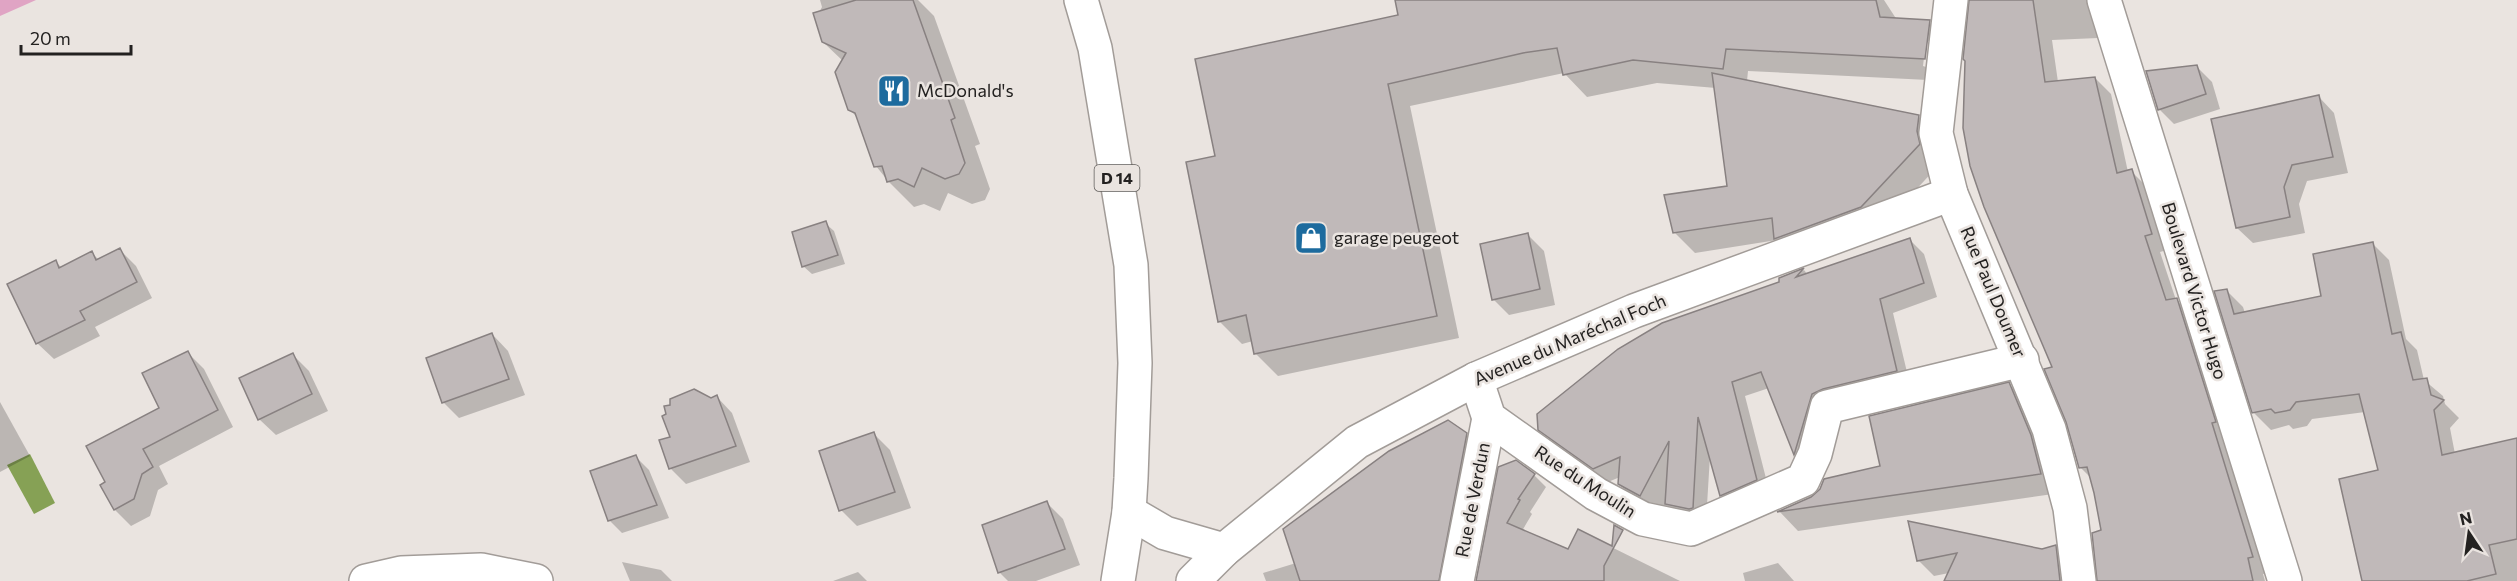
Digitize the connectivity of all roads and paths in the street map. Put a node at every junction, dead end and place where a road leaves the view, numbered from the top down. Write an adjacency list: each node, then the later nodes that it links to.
1 (1081, 0): 5 (street, D 14)
2 (1104, 0): 5 (street, D 14)
3 (1951, 0): 6 (street, Rue Paul Doumer)
4 (2104, 0): 18 (street, Boulevard Victor Hugo)
5 (1095, 48): 10 (street, D 14)
6 (1951, 194): 7 (street, Rue Paul Doumer); 8 (street, Avenue du Maréchal Foch)
7 (2022, 360): 9 (street, Rue du Moulin); 17 (street, Rue Paul Doumer)
8 (1476, 379): 9 (street); 11 (street, Avenue du Maréchal Foch)
9 (1489, 418): 16 (street, Rue de Verdun)
10 (1129, 512): 11 (street); 14 (street, D 14)
11 (1224, 550): 15 (street, Avenue du Maréchal Foch)
12 (366, 581): 13 (street)
13 (536, 581)
14 (1118, 581)
15 (1193, 581)
16 (1457, 581)
17 (2079, 581)
18 (2284, 581)

